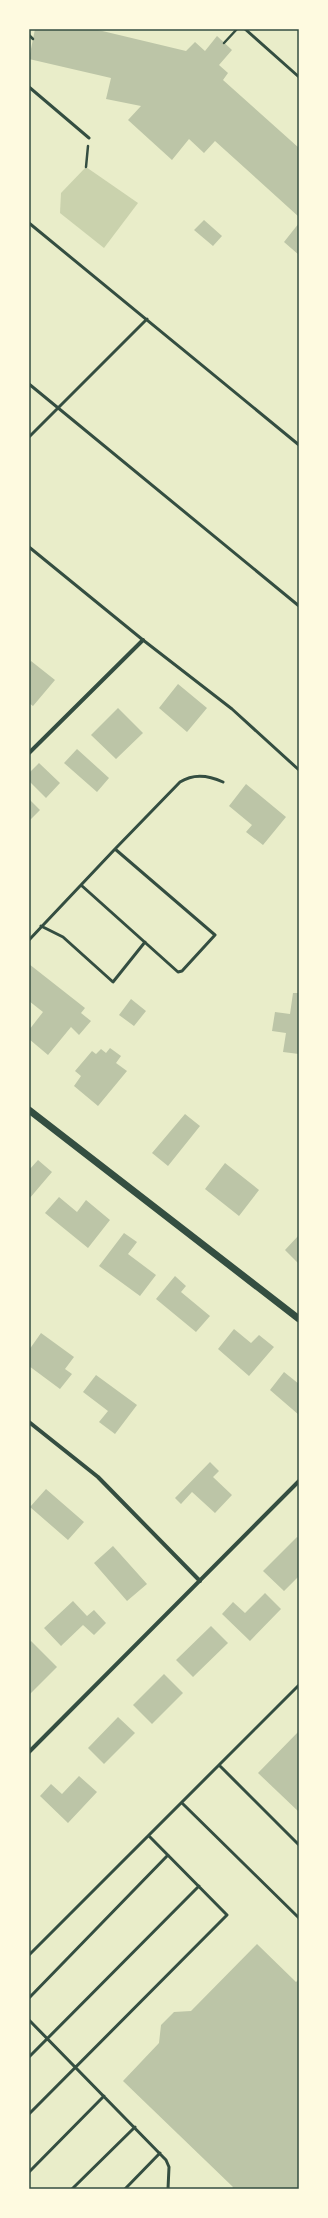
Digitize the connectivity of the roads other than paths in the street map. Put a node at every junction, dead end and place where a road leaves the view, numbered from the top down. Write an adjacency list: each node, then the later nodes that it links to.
1 (245, 29): 2 (lane)
2 (299, 77)
3 (29, 87): 4 (lane)
4 (89, 138)
5 (29, 223): 6 (lane)
6 (147, 318): 8 (lane); 10 (lane)
7 (29, 384): 8 (lane)
8 (58, 408): 9 (lane); 12 (lane)
9 (29, 437)
10 (299, 445)
11 (29, 547): 13 (lane)
12 (299, 606)
13 (143, 640): 14 (street); 15 (lane)
14 (30, 751)
15 (299, 770)
16 (223, 782): 17 (lane)
17 (115, 849): 18 (lane); 21 (lane)
18 (81, 885): 19 (lane); 21 (lane)
19 (41, 926): 20 (lane); 21 (lane)
20 (29, 940)
21 (145, 942)
22 (29, 1110): 23 (street)
23 (299, 1319)
24 (29, 1422): 26 (street)
25 (299, 1481): 26 (street)
26 (200, 1581): 28 (street)
27 (299, 1685): 29 (lane)
28 (29, 1752)
29 (220, 1766): 30 (lane); 32 (lane)
30 (182, 1803): 31 (lane); 35 (lane)
31 (149, 1836): 33 (lane); 36 (lane)
32 (299, 1845)
33 (168, 1855): 34 (lane); 37 (lane)
34 (199, 1886): 39 (lane); 41 (lane)
35 (299, 1918)
36 (29, 1955)
37 (29, 1998)
38 (29, 2020): 39 (lane)
39 (48, 2039): 40 (lane); 41 (lane)
40 (29, 2058)
41 (75, 2067): 42 (lane); 43 (lane)
42 (104, 2096): 44 (lane); 46 (lane)
43 (29, 2114)
44 (135, 2127): 45 (lane); 47 (lane)
45 (160, 2153): 48 (lane); 49 (lane)
46 (29, 2172)
47 (72, 2189)
48 (125, 2189)
49 (168, 2189)

